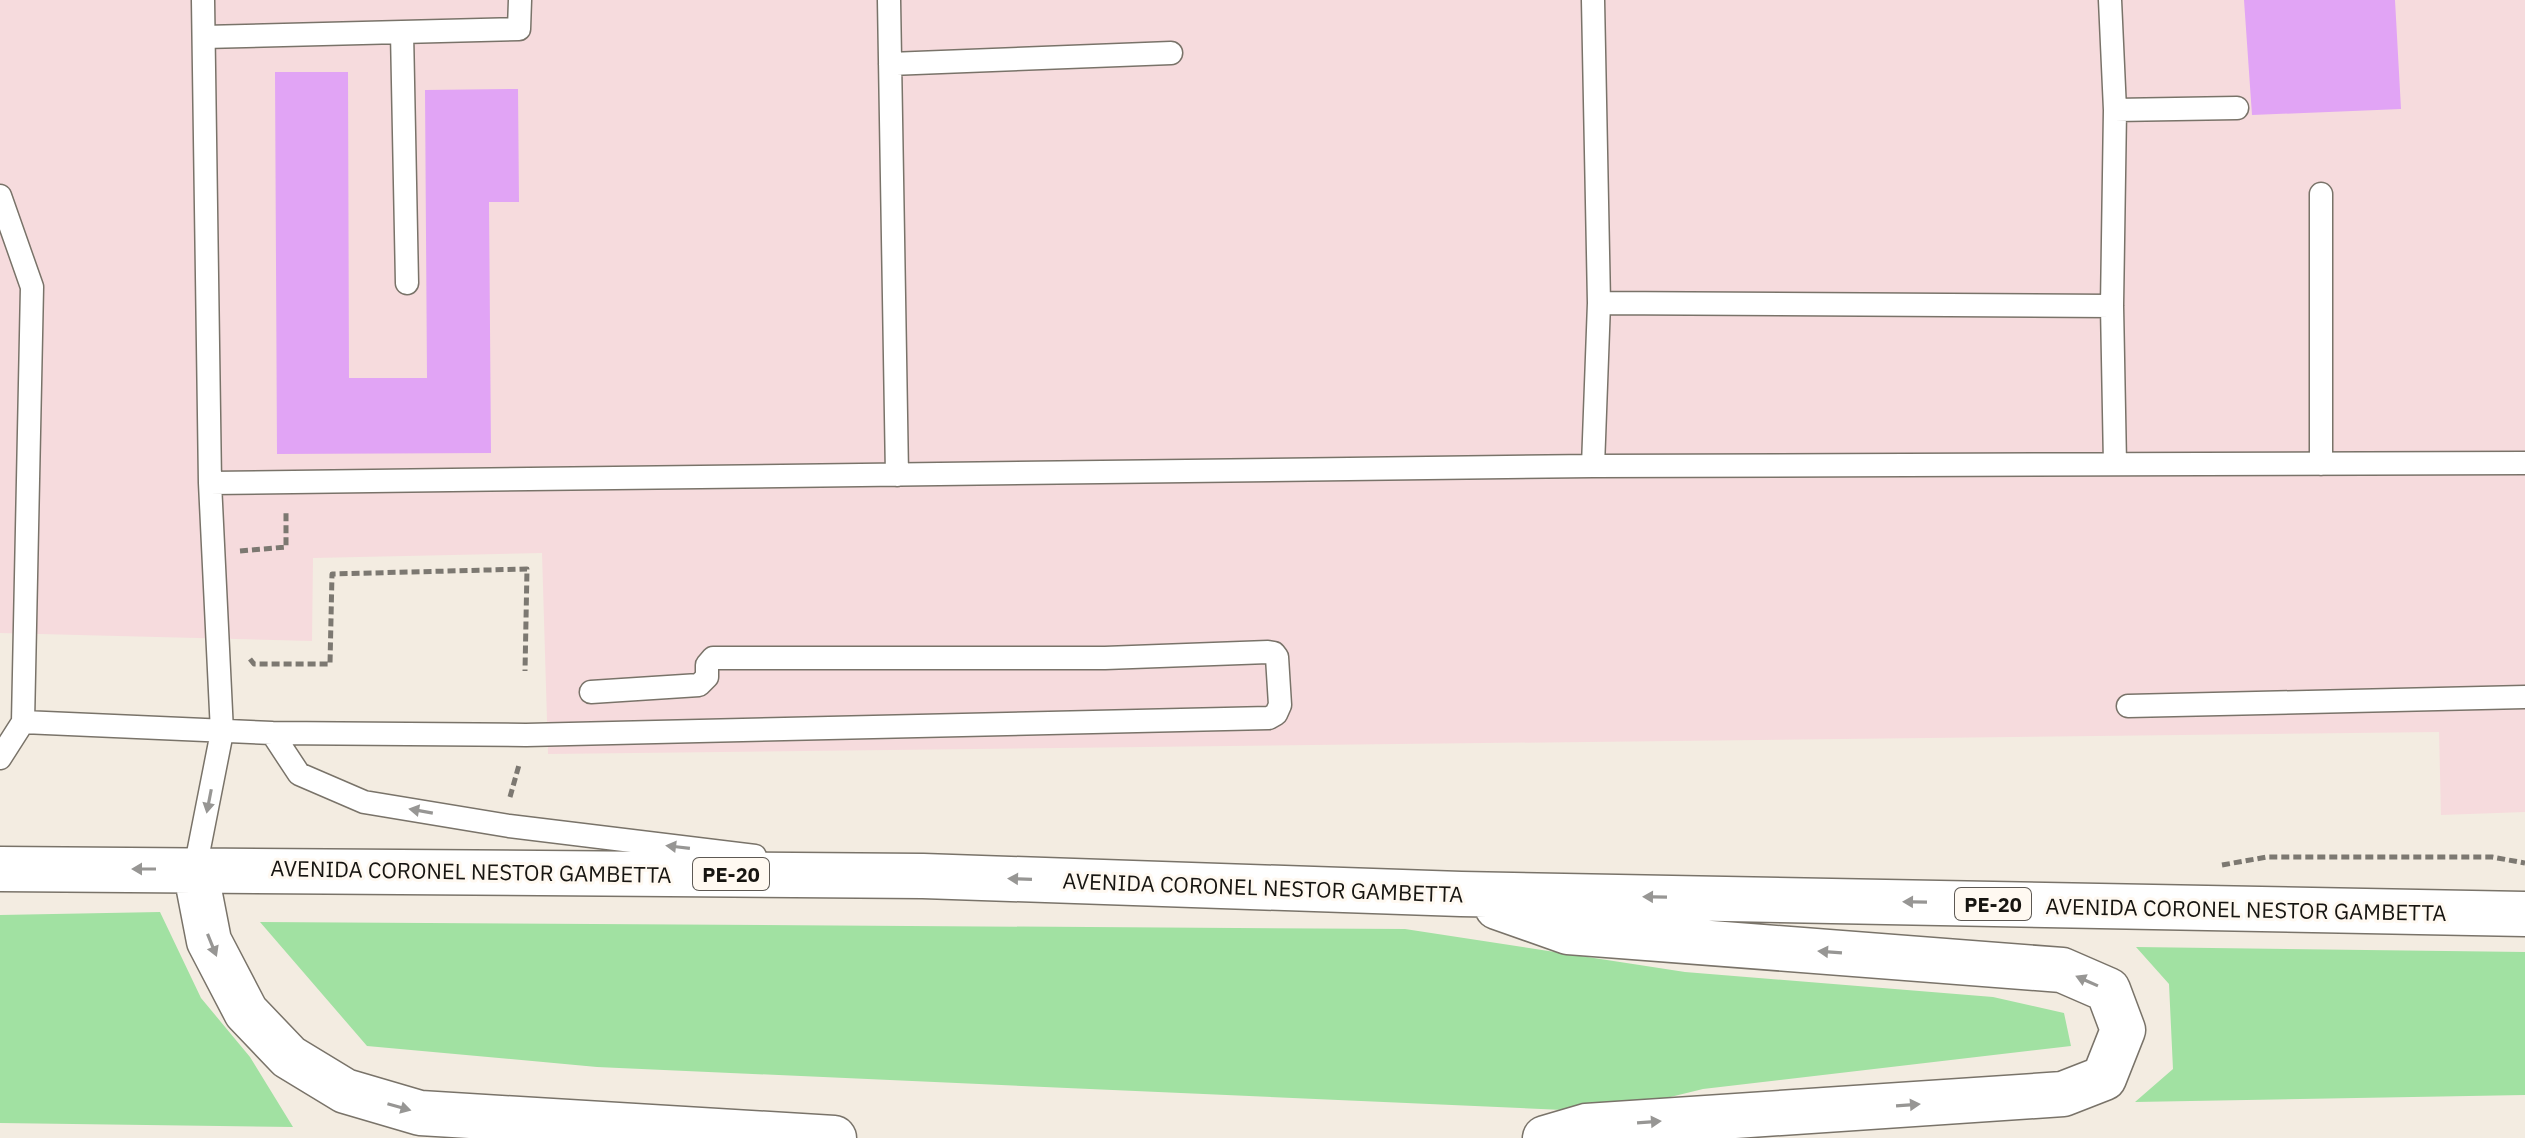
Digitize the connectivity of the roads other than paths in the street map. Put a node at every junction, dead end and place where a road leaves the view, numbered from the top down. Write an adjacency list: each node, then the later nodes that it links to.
1 (203, 0): 7 (lane)
2 (520, 0): 6 (lane)
3 (889, 0): 9 (lane)
4 (1593, 0): 15 (lane)
5 (2110, 0): 11 (lane)
6 (402, 32): 7 (lane); 14 (lane)
7 (204, 37): 22 (lane)
8 (1171, 53): 9 (lane)
9 (890, 64): 21 (lane)
10 (2237, 108): 11 (lane)
11 (2115, 110): 16 (lane)
12 (2321, 194): 19 (lane)
13 (0, 196): 26 (lane)
14 (407, 283)
15 (1599, 303): 16 (lane); 20 (lane)
16 (2112, 306): 18 (lane)
17 (2525, 463): 19 (lane)
18 (2115, 464): 19 (lane); 20 (lane)
19 (2321, 464)
20 (1593, 466): 21 (lane)
21 (897, 475): 22 (lane)
22 (210, 483): 27 (lane)
23 (591, 692): 28 (lane)
24 (2525, 697): 25 (lane)
25 (2128, 706)
26 (23, 722): 27 (lane); 29 (lane)
27 (222, 732): 28 (lane); 31 (lane, one-way to 31)
28 (272, 733): 32 (lane, one-way to 28)
29 (0, 758)
30 (0, 869): 31 (highway, AVENIDA CORONEL NESTOR GAMBETTA / PE-20, one-way to 30)
31 (195, 869): 32 (highway, AVENIDA CORONEL NESTOR GAMBETTA / PE-20); 35 (highway, one-way to 35)
32 (923, 876): 33 (highway, AVENIDA CORONEL NESTOR GAMBETTA / PE-20, one-way to 32)
33 (1461, 894): 34 (highway, AVENIDA CORONEL NESTOR GAMBETTA / PE-20, one-way to 33); 36 (highway, one-way to 33)
34 (2525, 914)
35 (834, 1138)
36 (1545, 1138)

